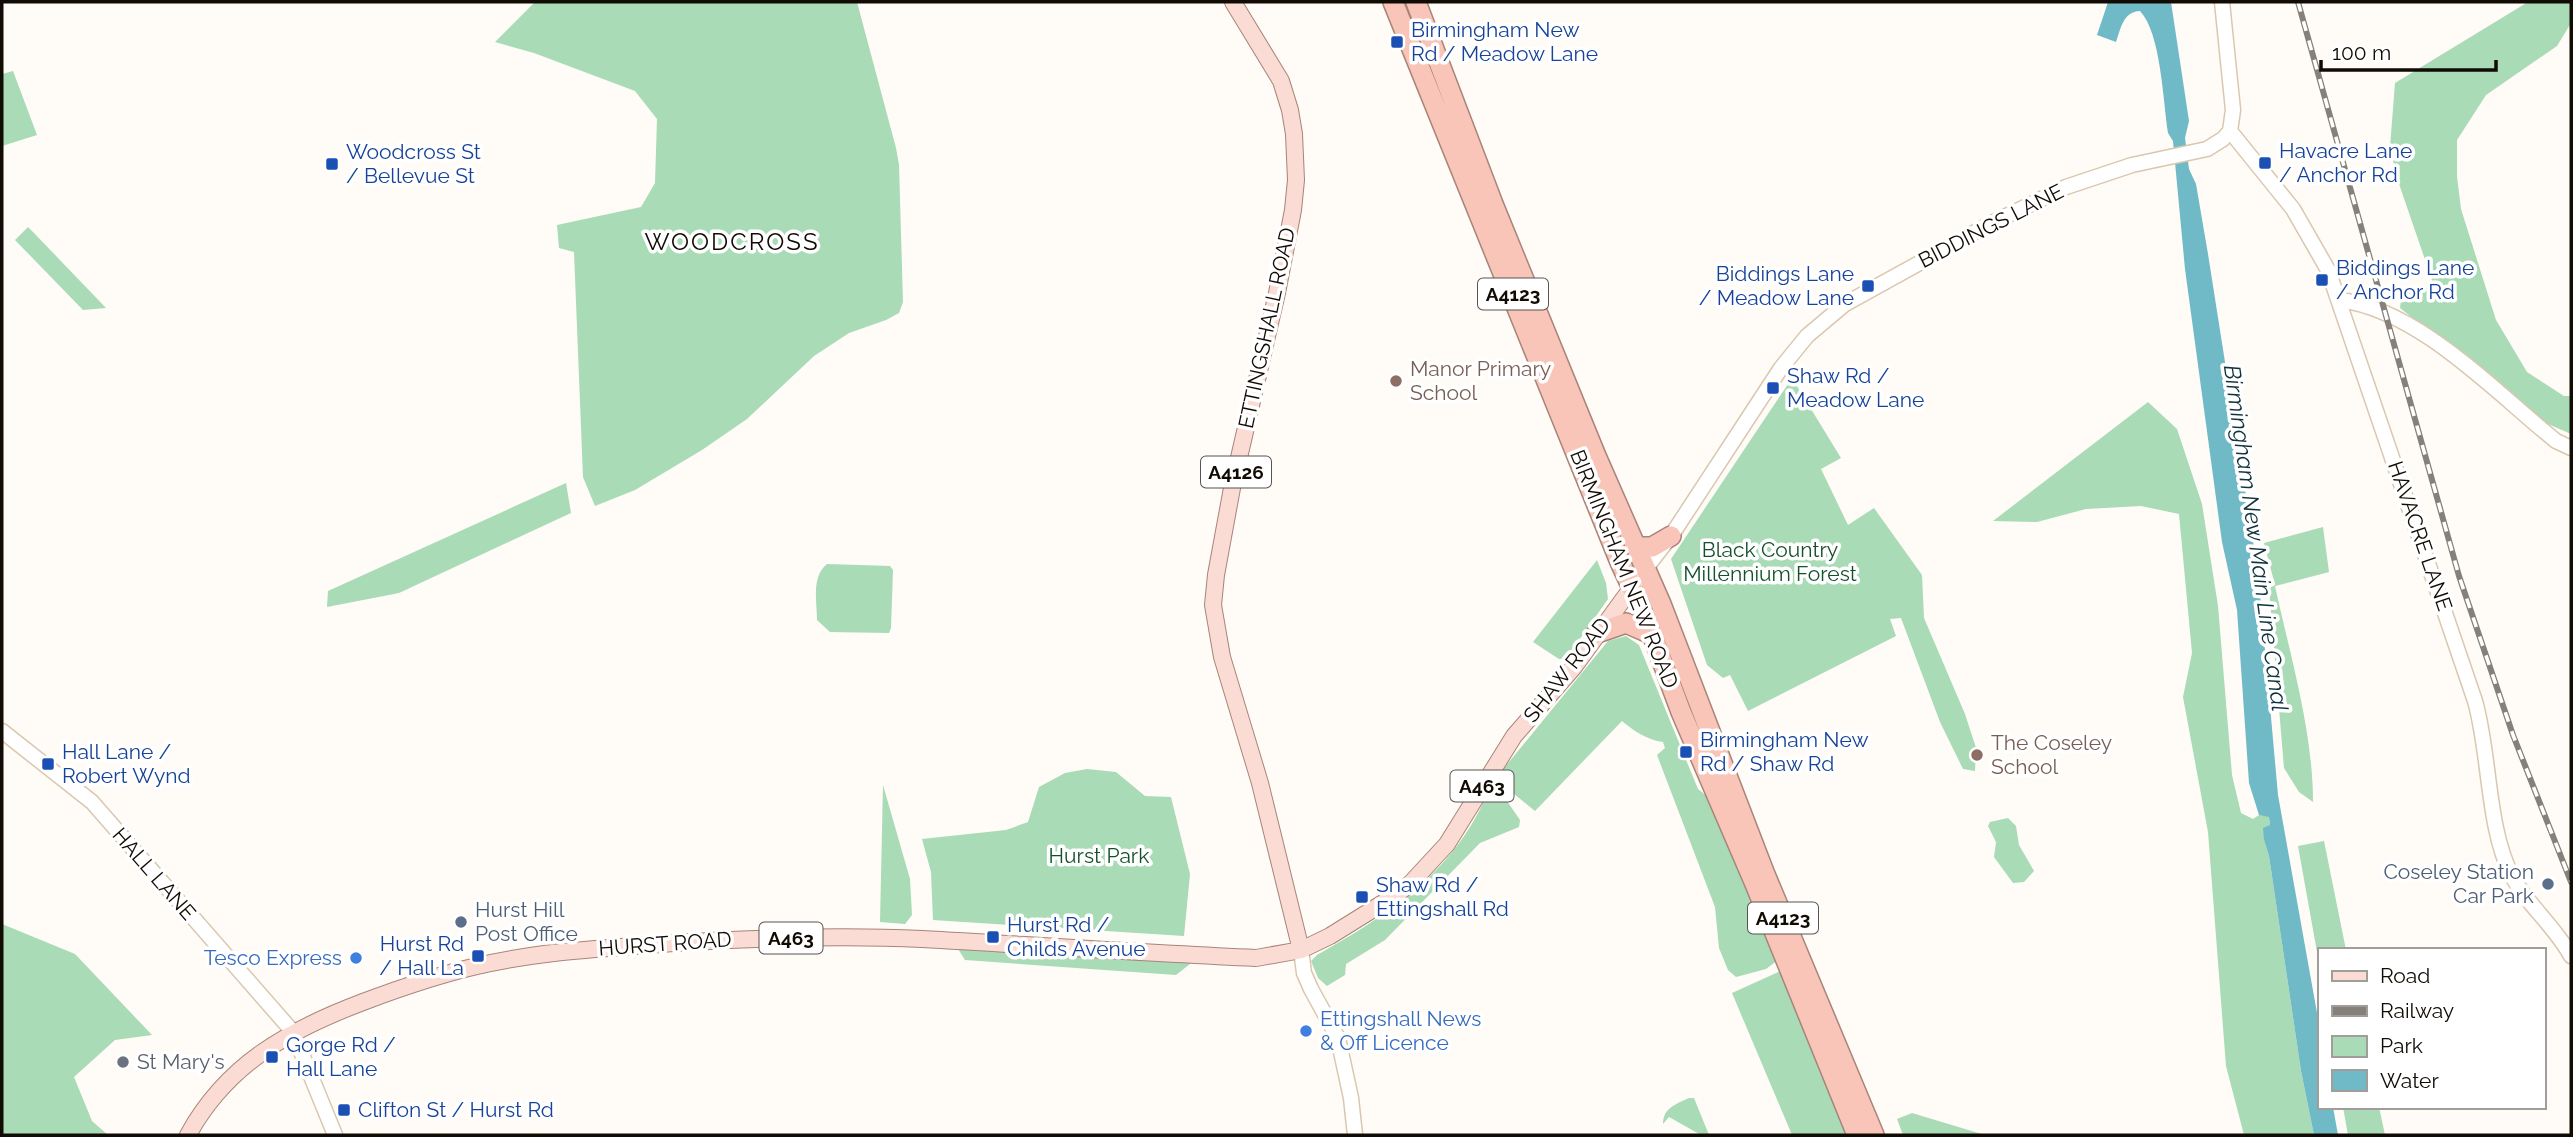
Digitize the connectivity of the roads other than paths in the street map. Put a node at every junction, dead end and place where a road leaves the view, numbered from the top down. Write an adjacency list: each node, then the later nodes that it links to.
1 (1233, 2): 16 (main road, ETTINGSHALL ROAD / A4126)
2 (1393, 2): 12 (highway, BIRMINGHAM NEW ROAD / A4123)
3 (1416, 2): 10 (highway, BIRMINGHAM NEW ROAD / A4123)
4 (2222, 2): 5 (street)
5 (2230, 131): 6 (street, HAVACRE LANE); 7 (street, BIDDINGS LANE)
6 (2340, 300): 8 (street); 17 (street, HAVACRE LANE)
7 (1824, 320): 9 (street, SHAW ROAD)
8 (2571, 448)
9 (1671, 536): 10 (highway); 11 (street, SHAW ROAD)
10 (1636, 547): 11 (highway, BIRMINGHAM NEW ROAD / A4123)
11 (1646, 568): 12 (main road, SHAW ROAD / A463); 23 (highway, BIRMINGHAM NEW ROAD / A4123)
12 (1632, 587): 13 (main road, SHAW ROAD / A463); 14 (highway, BIRMINGHAM NEW ROAD / A4123)
13 (1597, 633): 14 (highway); 16 (main road, SHAW ROAD / A463)
14 (1651, 634): 22 (highway, BIRMINGHAM NEW ROAD / A4123)
15 (2, 731): 18 (street, HALL LANE)
16 (1301, 950): 18 (main road, HURST ROAD / A463); 21 (street)
17 (2571, 956)
18 (293, 1032): 19 (main road, A463); 20 (street, HALL LANE)
19 (188, 1135)
20 (335, 1135)
21 (1354, 1135)
22 (1857, 1135)
23 (1874, 1135)

